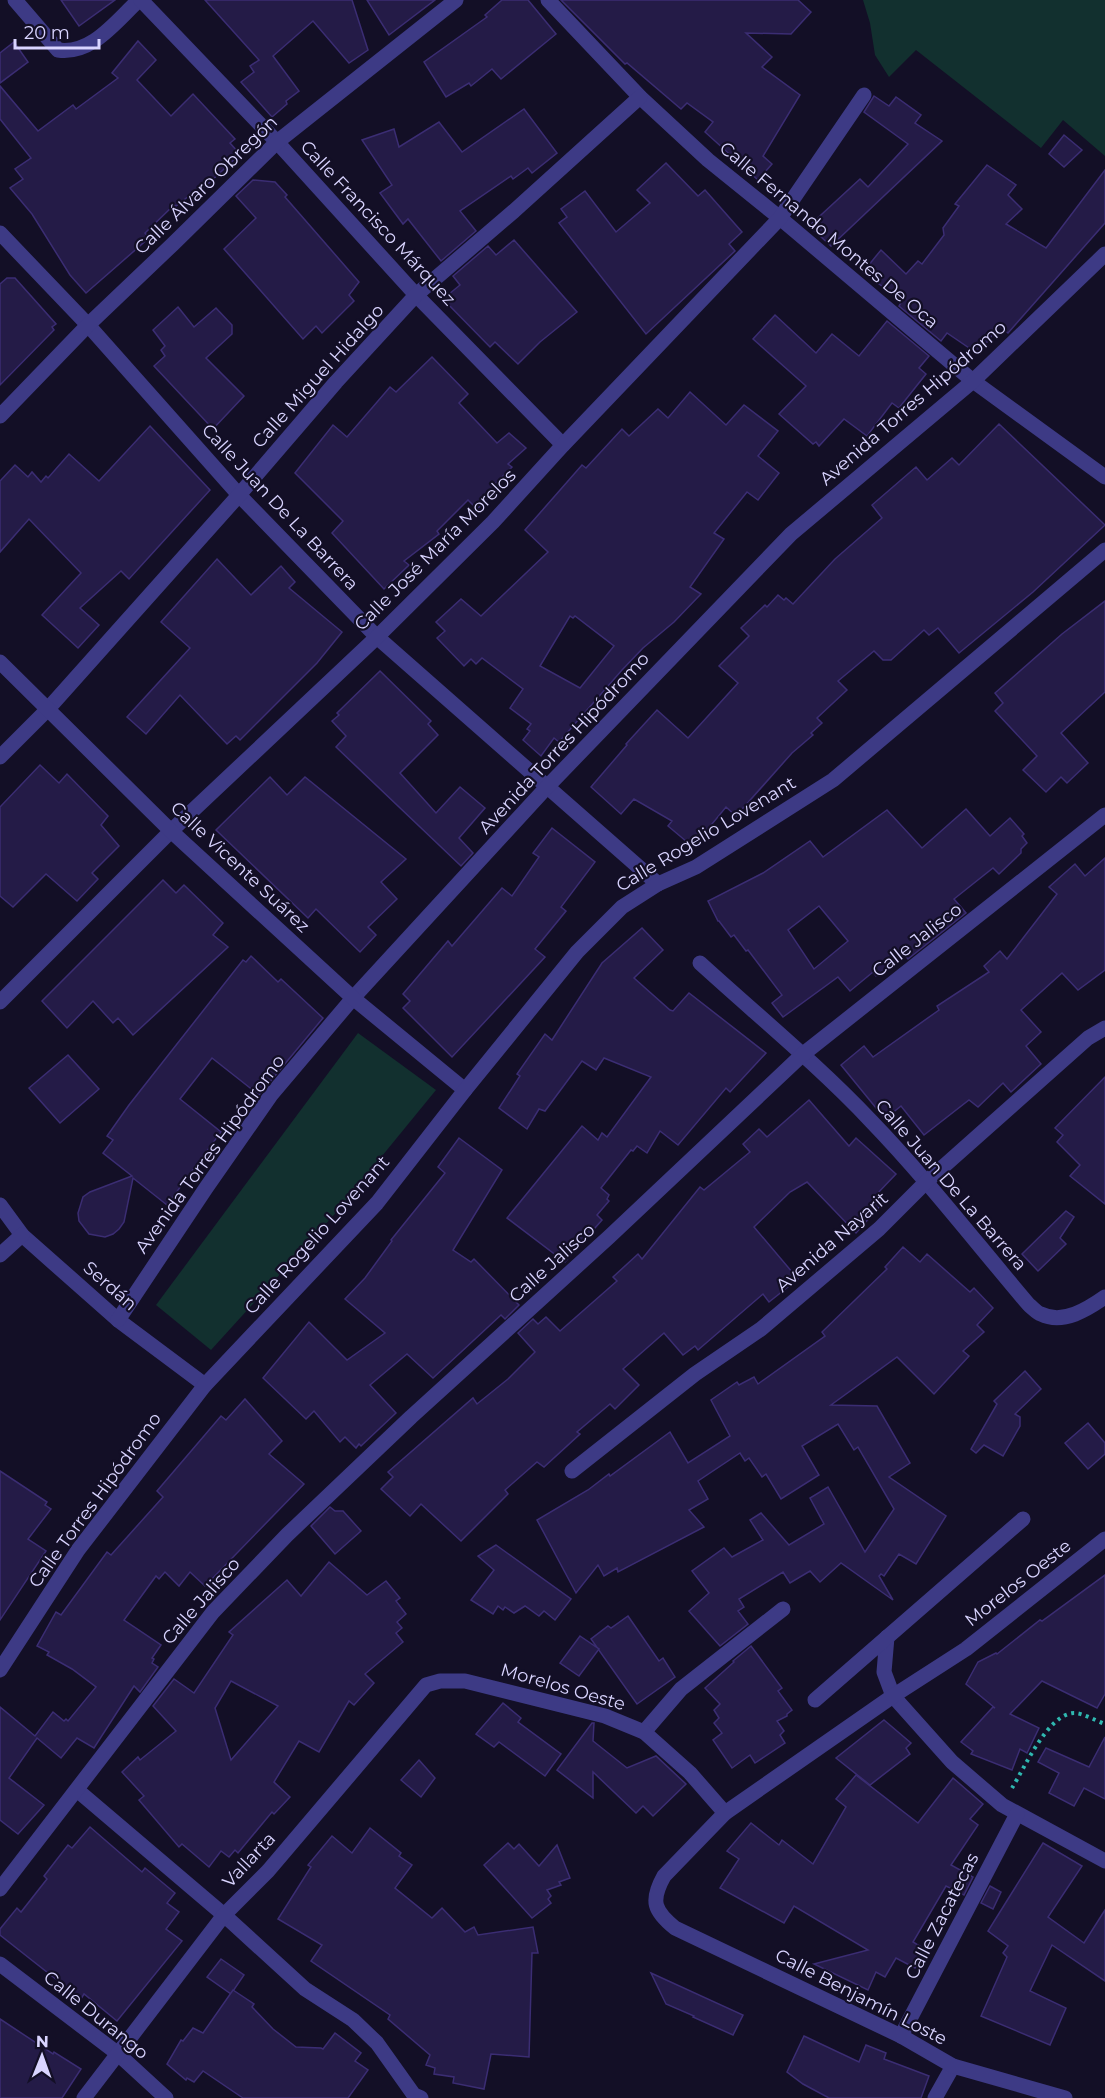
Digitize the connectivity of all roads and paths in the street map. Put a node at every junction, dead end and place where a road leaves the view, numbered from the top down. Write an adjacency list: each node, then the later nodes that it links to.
1 (15, 0): 2 (street)
2 (140, 0): 7 (street, Calle Francisco Márquez)
3 (456, 0): 7 (street, Calle Álvaro Obregón)
4 (549, 0): 6 (street, Calle Fernando Montes De Oca)
5 (864, 95): 8 (street, Calle José María Morelos)
6 (640, 97): 8 (street, Calle Fernando Montes De Oca); 11 (street, Calle Miguel Hidalgo)
7 (277, 142): 11 (street, Calle Francisco Márquez); 12 (street, Calle Álvaro Obregón)
8 (780, 218): 13 (street, Calle Fernando Montes De Oca); 15 (street, Calle José María Morelos)
9 (0, 233): 12 (street, Calle Juan De La Barrera)
10 (1105, 254): 13 (street, Avenida Torres Hipódromo)
11 (416, 295): 15 (street, Calle Francisco Márquez); 17 (street, Calle Miguel Hidalgo)
12 (88, 325): 14 (street, Calle Álvaro Obregón); 17 (street, Calle Juan De La Barrera)
13 (973, 381): 16 (street, Calle Fernando Montes De Oca); 23 (street, Avenida Torres Hipódromo)
14 (0, 416)
15 (563, 445): 19 (street, Calle José María Morelos)
16 (1105, 477)
17 (239, 495): 19 (street, Calle Juan De La Barrera); 21 (street, Calle Miguel Hidalgo)
18 (1105, 550): 26 (street, Calle Rogelio Lovenant)
19 (376, 637): 23 (street, Calle Juan De La Barrera); 25 (street, Calle José María Morelos)
20 (0, 662): 21 (street, Calle Vicente Suárez)
21 (47, 710): 22 (street, Calle Miguel Hidalgo); 25 (street, Calle Vicente Suárez)
22 (0, 757)
23 (546, 788): 26 (street, Calle Juan De La Barrera); 28 (street, Avenida Torres Hipódromo)
24 (1105, 815): 31 (street, Calle Jalisco)
25 (171, 831): 28 (street, Calle Vicente Suárez); 29 (street, Calle José María Morelos)
26 (658, 884): 32 (street, Calle Rogelio Lovenant)
27 (700, 963): 31 (street, Calle Juan De La Barrera)
28 (353, 998): 32 (street, Calle Vicente Suárez); 38 (street, Avenida Torres Hipódromo)
29 (0, 1002)
30 (1105, 1028): 33 (street, Avenida Nayarit)
31 (802, 1055): 33 (street, Calle Juan De La Barrera); 51 (street, Calle Jalisco)
32 (465, 1090): 39 (street, Calle Rogelio Lovenant)
33 (926, 1182): 37 (street, Calle Juan De La Barrera); 40 (street, Avenida Nayarit)
34 (0, 1205): 35 (street, Serdán)
35 (22, 1235): 36 (street); 38 (street, Serdán)
36 (0, 1255)
37 (1105, 1297)
38 (118, 1320): 39 (street, Serdán)
39 (205, 1385): 45 (street, Calle Torres Hipódromo)
40 (572, 1471)
41 (1023, 1519): 44 (street)
42 (1105, 1539): 47 (street, Morelos Oeste)
43 (783, 1610): 50 (street)
44 (887, 1637): 47 (street); 48 (street)
45 (0, 1670)
46 (465, 1681): 50 (street, Morelos Oeste); 58 (street, Vallarta)
47 (893, 1696): 52 (street); 53 (street, Morelos Oeste)
48 (815, 1700)
49 (1105, 1724): 52 (path)
50 (644, 1732): 53 (street, Morelos Oeste)
51 (76, 1790): 56 (street, Calle Jalisco); 58 (street)
52 (1002, 1805): 54 (street)
53 (725, 1813): 57 (street, Morelos Oeste)
54 (1017, 1814): 55 (street); 60 (street, Calle Zacatecas)
55 (1105, 1861)
56 (0, 1889)
57 (655, 1904): 60 (street, Calle Benjamín Loste)
58 (224, 1915): 61 (street, Vallarta); 63 (street)
59 (0, 1964): 61 (street, Calle Durango)
60 (901, 2036): 62 (street, Calle Benjamín Loste)
61 (117, 2053): 64 (street, Vallarta); 65 (street, Calle Durango)
62 (953, 2066): 66 (street); 67 (street, Calle Benjamín Loste)
63 (416, 2097)
64 (84, 2098)
65 (166, 2098)
66 (935, 2098)
67 (1065, 2098)

